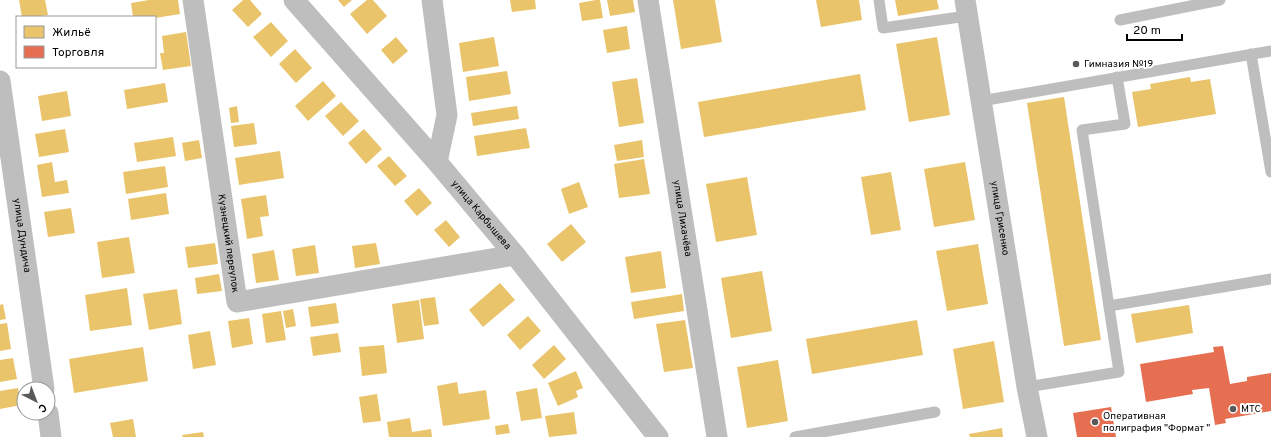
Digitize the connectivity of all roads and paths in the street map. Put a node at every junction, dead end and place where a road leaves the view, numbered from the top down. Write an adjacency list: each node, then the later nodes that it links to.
1 (192, 0): 16 (street, Кузнецкий переулок)
2 (294, 0): 14 (street, улица Карбышева)
3 (432, 0): 14 (street)
4 (648, 0): 25 (street, улица Лихачёва)
5 (878, 0): 7 (lane)
6 (1220, 0): 8 (lane)
7 (966, 8): 13 (street, улица Грисенко)
8 (1120, 20)
9 (1271, 51): 10 (lane)
10 (1251, 54): 11 (lane); 15 (lane)
11 (1118, 77): 13 (lane); 18 (lane)
12 (0, 81): 19 (street, улица Дундича)
13 (981, 101): 20 (street, улица Грисенко)
14 (437, 162): 16 (street, улица Карбышева)
15 (1271, 172)
16 (515, 255): 24 (street, улица Карбышева)
17 (1271, 280): 18 (lane)
18 (1109, 306): 20 (lane)
19 (43, 381)
20 (1027, 387): 27 (street, улица Грисенко)
21 (935, 412): 26 (lane)
22 (49, 421): 23 (street)
23 (51, 437)
24 (658, 437)
25 (717, 437)
26 (796, 437)
27 (1037, 437)

